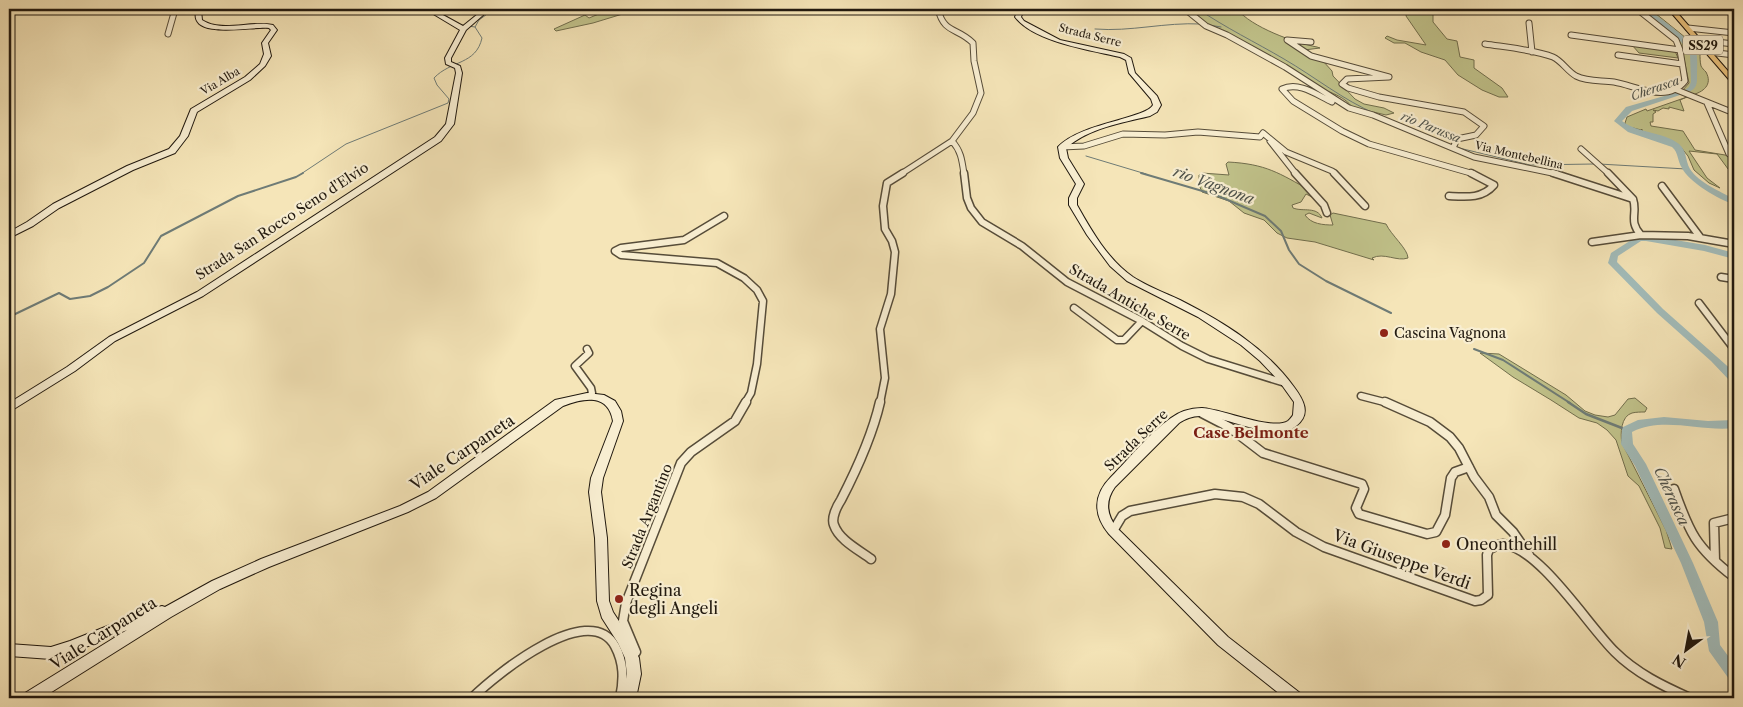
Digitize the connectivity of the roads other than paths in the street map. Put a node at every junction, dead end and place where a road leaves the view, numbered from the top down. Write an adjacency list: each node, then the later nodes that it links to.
1 (169, 9): 14 (street)
2 (196, 9): 43 (main road, Via Alba)
3 (428, 9): 11 (main road)
4 (487, 9): 11 (main road, Strada San Rocco Seno d'Elvio)
5 (938, 9): 32 (street)
6 (1021, 9): 34 (main road, Strada Serre)
7 (1185, 9): 29 (street, Via Montebellina)
8 (1637, 9): 20 (street)
9 (1671, 9): 12 (main road, SS29)
10 (1529, 23): 21 (street)
11 (465, 27): 58 (main road, Strada San Rocco Seno d'Elvio)
12 (1688, 28): 13 (street); 16 (main road, SS29)
13 (1734, 33)
14 (168, 34)
15 (1571, 35): 20 (street)
16 (1698, 40): 19 (street); 22 (main road, SS29)
17 (1311, 42): 33 (street)
18 (1485, 44): 21 (street)
19 (1734, 44)
20 (1680, 50): 25 (street)
21 (1532, 52): 27 (street)
22 (1709, 52): 23 (street); 26 (main road, SS29)
23 (1734, 55)
24 (1618, 56): 25 (street)
25 (1682, 64): 27 (street)
26 (1734, 82)
27 (1677, 90): 28 (street)
28 (1707, 103): 30 (street); 36 (street)
29 (1349, 108): 33 (street, Via Montebellina); 38 (street)
30 (1734, 113)
31 (1263, 133): 34 (street); 40 (street); 41 (street)
32 (952, 141): 52 (street, Strada Antiche Serre); 65 (street)
33 (1454, 147): 39 (street, Via Montebellina)
34 (1062, 148): 55 (main road, Strada Serre)
35 (1581, 149): 39 (street)
36 (1734, 154)
37 (1662, 186): 45 (street)
38 (1449, 196)
39 (1633, 199): 44 (street)
40 (1365, 206)
41 (1327, 213)
42 (724, 216): 70 (street, Strada Argantino)
43 (9, 234)
44 (1641, 235): 45 (street); 46 (street)
45 (1700, 237): 47 (street)
46 (1592, 242)
47 (1734, 244)
48 (1721, 277): 49 (street)
49 (1734, 279)
50 (1699, 303): 54 (street)
51 (1074, 308): 52 (street)
52 (1142, 322): 55 (street, Strada Antiche Serre)
53 (587, 348): 56 (street)
54 (1734, 349)
55 (1286, 383): 59 (main road, Strada Serre)
56 (590, 396): 68 (main road, Viale Carpaneta); 70 (main road)
57 (1361, 396): 60 (street)
58 (9, 408)
59 (1200, 412): 60 (street); 63 (main road, Strada Serre)
60 (1469, 468): 64 (street)
61 (1674, 488): 66 (street)
62 (1734, 518): 66 (street)
63 (1113, 531): 64 (street, Via Giuseppe Verdi); 75 (main road, Strada Serre)
64 (1531, 557): 76 (street, Via Giuseppe Verdi)
65 (871, 559)
66 (1714, 560): 67 (street)
67 (1734, 577)
68 (166, 613): 69 (main road); 71 (main road, Viale Carpaneta)
69 (9, 650)
70 (632, 658): 74 (main road)
71 (30, 698)
72 (472, 698): 73 (street)
73 (620, 698)
74 (629, 698)
75 (1295, 698)
76 (1690, 698)

